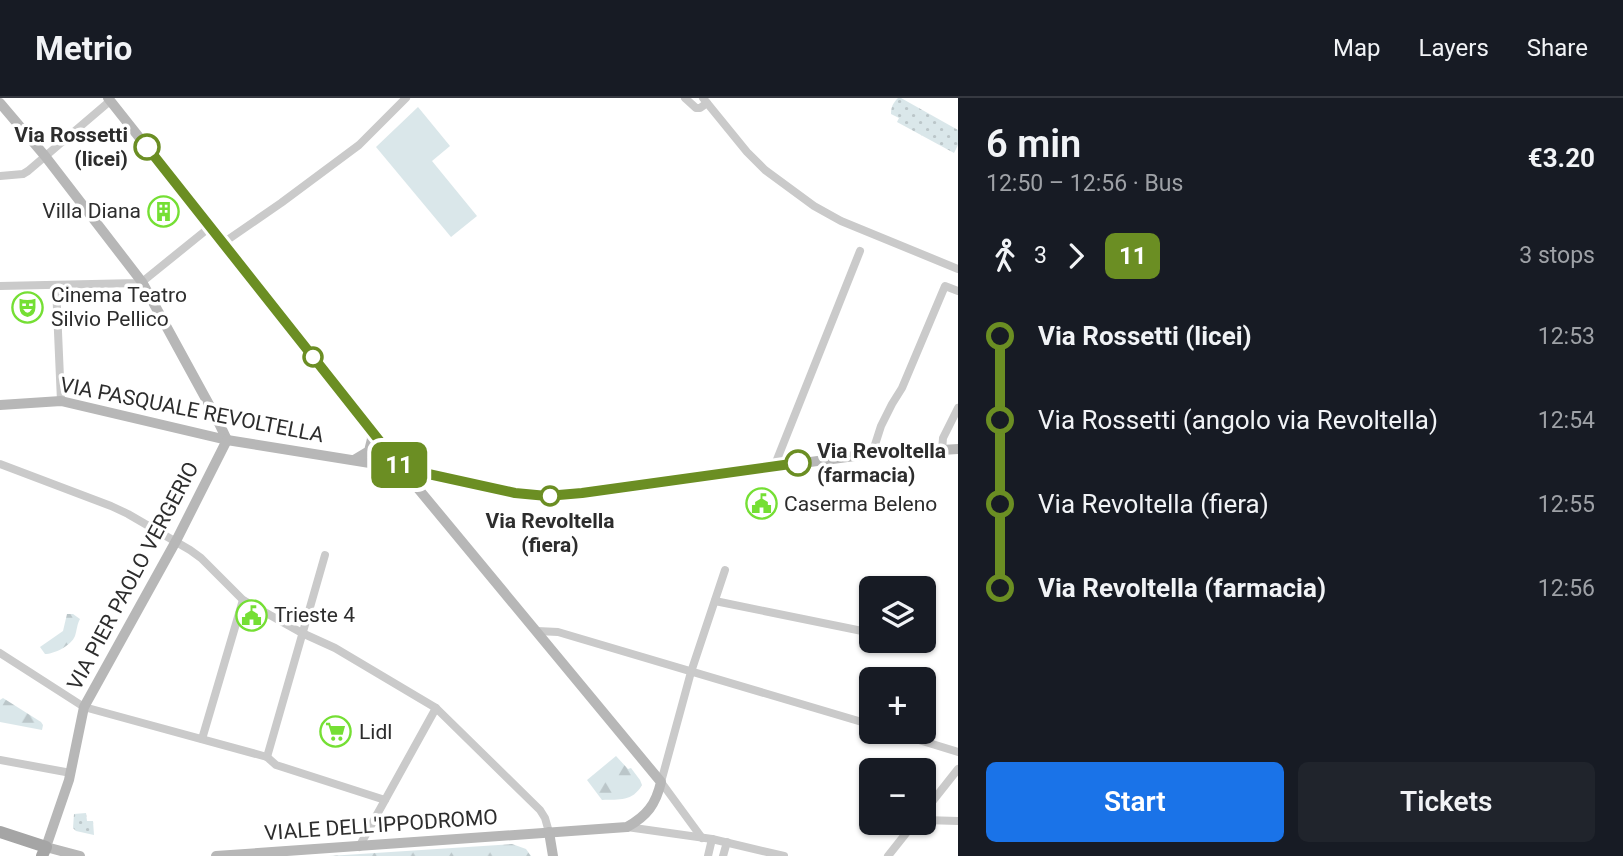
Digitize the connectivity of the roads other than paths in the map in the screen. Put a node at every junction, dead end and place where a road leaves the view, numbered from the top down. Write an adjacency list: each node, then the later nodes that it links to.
1 (407, 98): 9 (street)
2 (685, 98): 4 (street)
3 (109, 100): 6 (street); 8 (main road)
4 (705, 100): 11 (street)
5 (0, 103): 6 (main road)
6 (45, 156): 7 (street); 12 (main road)
7 (0, 176)
8 (210, 227): 9 (main road); 12 (street)
9 (223, 243): 19 (main road)
10 (860, 251): 26 (street)
11 (958, 269)
12 (142, 282): 14 (street); 20 (main road)
13 (0, 286): 14 (street)
14 (56, 286): 16 (street)
15 (958, 291): 23 (street)
16 (61, 401): 17 (main road, VIA PASQUALE REVOLTELLA); 20 (main road, VIA PASQUALE REVOLTELLA)
17 (0, 405)
18 (958, 408): 22 (street)
19 (371, 430): 24 (main road); 27 (main road)
20 (227, 440): 24 (main road, VIA PASQUALE REVOLTELLA); 28 (main road, VIA PIER PAOLO VERGERIO)
21 (958, 449): 22 (main road, VIA PASQUALE REVOLTELLA)
22 (942, 450): 23 (main road, VIA PASQUALE REVOLTELLA)
23 (872, 454): 26 (main road, VIA PASQUALE REVOLTELLA)
24 (354, 460): 27 (main road, VIA PASQUALE REVOLTELLA)
25 (0, 464): 28 (street)
26 (774, 467): 27 (main road, VIA PASQUALE REVOLTELLA)
27 (401, 468): 34 (main road)
28 (176, 541): 31 (street); 38 (main road, VIA PIER PAOLO VERGERIO)
29 (325, 555): 35 (street)
30 (725, 570): 32 (street)
31 (243, 600): 35 (street); 41 (street)
32 (715, 601): 33 (street); 37 (street)
33 (859, 630)
34 (537, 631): 37 (street); 48 (main road)
35 (302, 633): 39 (street); 44 (street)
36 (0, 653): 38 (street)
37 (691, 672): 40 (street); 48 (street)
38 (84, 707): 41 (street); 47 (main road, VIA PIER PAOLO VERGERIO)
39 (436, 708): 50 (street); 55 (street)
40 (859, 721)
41 (202, 739): 44 (street)
42 (932, 744): 43 (street)
43 (958, 752)
44 (268, 757): 50 (street)
45 (0, 760): 47 (street)
46 (958, 769): 49 (street)
47 (71, 773): 60 (main road, VIA PIER PAOLO VERGERIO)
48 (661, 782): 53 (main road); 57 (street)
49 (936, 797)
50 (385, 800): 59 (street)
51 (936, 820): 52 (street)
52 (958, 821)
53 (627, 827): 55 (main road, VIALE DELL'IPPODROMO); 57 (street)
54 (0, 832): 60 (main road)
55 (549, 832): 59 (main road, VIALE DELL'IPPODROMO); 63 (main road)
56 (905, 835): 67 (street)
57 (707, 838): 58 (street); 64 (street)
58 (727, 842): 65 (street); 66 (street)
59 (359, 847): 62 (main road, VIALE DELL'IPPODROMO)
60 (44, 851): 61 (main road)
61 (80, 856)
62 (216, 856)
63 (553, 856)
64 (708, 856)
65 (723, 856)
66 (784, 856)
67 (888, 856)

